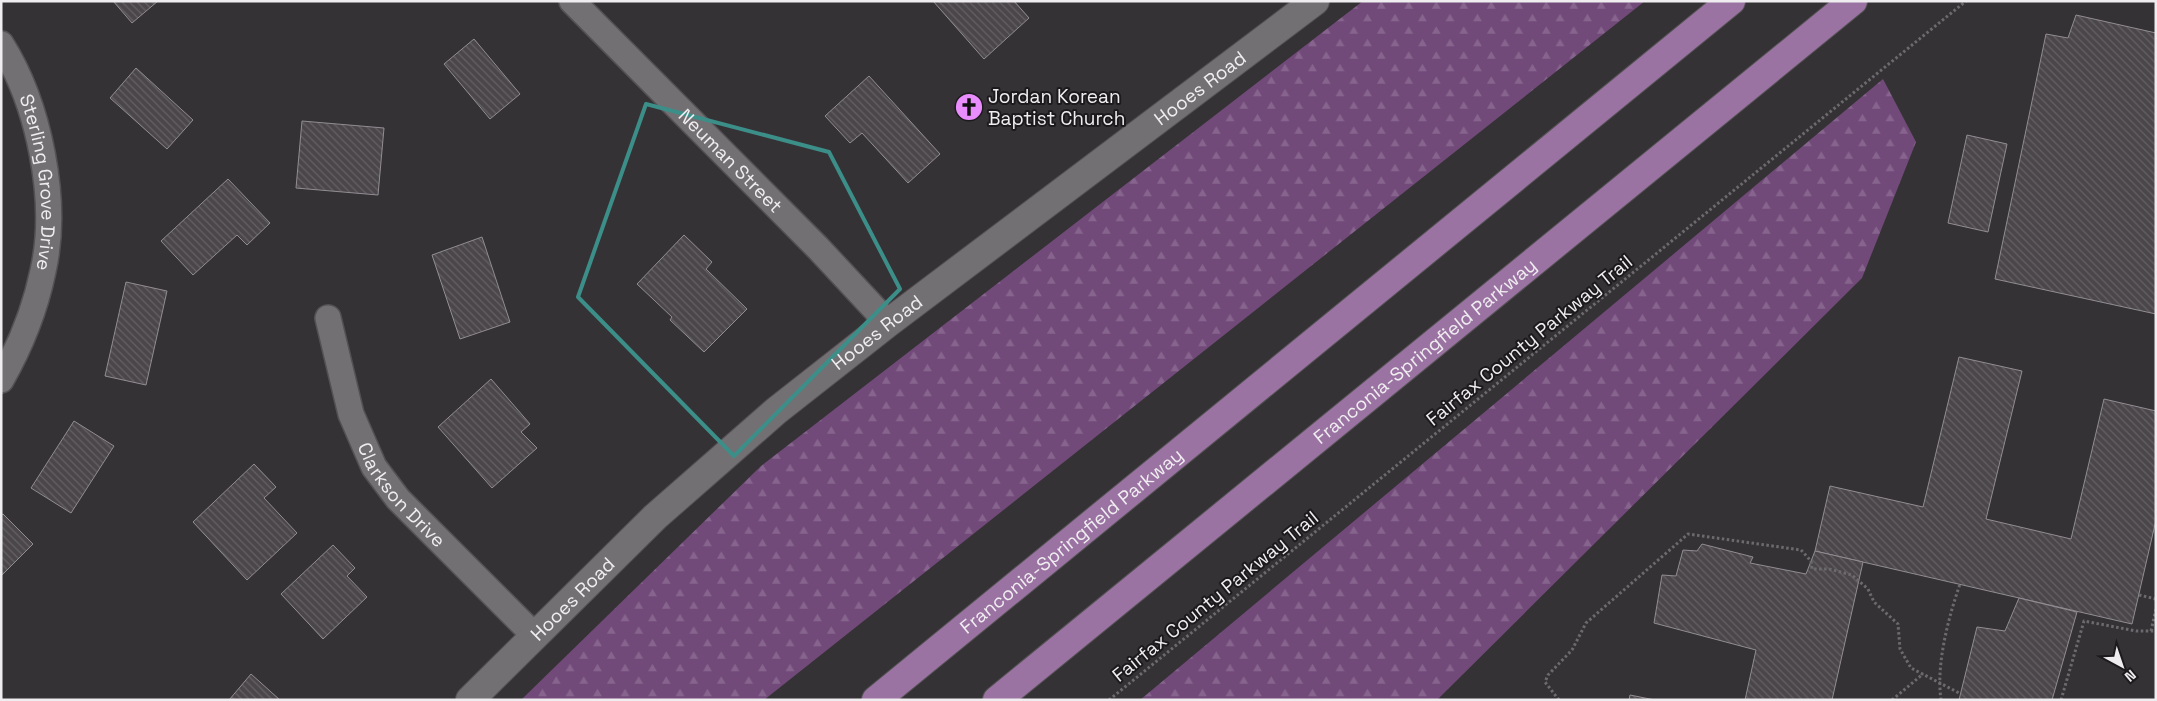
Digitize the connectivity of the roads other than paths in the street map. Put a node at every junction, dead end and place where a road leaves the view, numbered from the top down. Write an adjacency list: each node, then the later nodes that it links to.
1 (572, 1): 7 (street, Neuman Street)
2 (1315, 1): 7 (street, Hooes Road)
3 (1731, 1): 11 (main road, Franconia-Springfield Parkway)
4 (1853, 1): 12 (main road, Franconia-Springfield Parkway)
5 (1, 44): 8 (street, Sterling Grove Drive)
6 (328, 318): 9 (street, Clarkson Drive)
7 (888, 323): 9 (street, Hooes Road)
8 (1, 380)
9 (535, 636): 10 (street, Hooes Road)
10 (470, 700)
11 (876, 700)
12 (997, 700)

